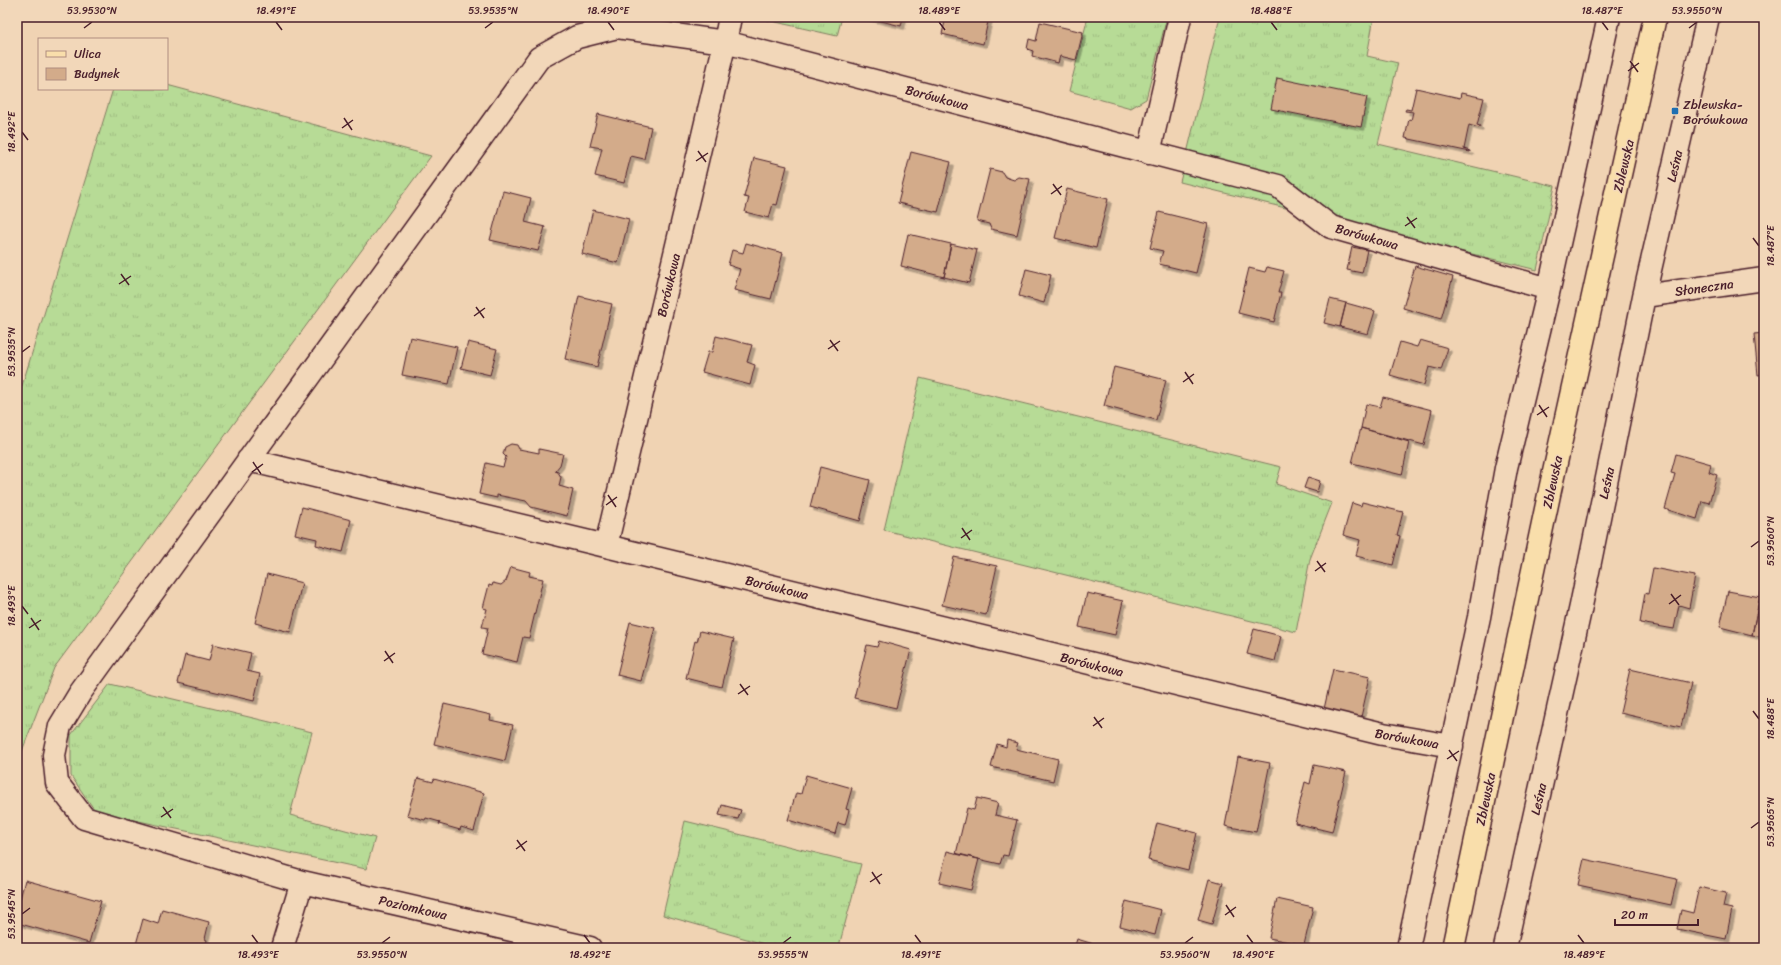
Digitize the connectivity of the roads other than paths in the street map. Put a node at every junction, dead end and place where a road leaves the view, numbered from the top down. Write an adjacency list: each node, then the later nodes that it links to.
1 (730, 17): 6 (street, Borówkowa)
2 (1180, 17): 7 (street)
3 (1609, 17): 9 (street)
4 (1655, 17): 18 (main road, Zblewska)
5 (1708, 17): 10 (street, Leśna)
6 (725, 42): 7 (street, Borówkowa); 11 (street, Poziomkowa); 12 (street, Borówkowa)
7 (1148, 153): 9 (street, Borówkowa)
8 (1764, 279): 10 (street, Słoneczna)
9 (1549, 289): 13 (street)
10 (1644, 296): 19 (street, Leśna)
11 (248, 460): 12 (street); 14 (street, Poziomkowa)
12 (606, 546): 13 (street, Borówkowa)
13 (1452, 746): 17 (street)
14 (302, 882): 15 (street); 16 (street, Poziomkowa)
15 (282, 948)
16 (590, 948)
17 (1408, 948)
18 (1453, 948)
19 (1505, 948)

